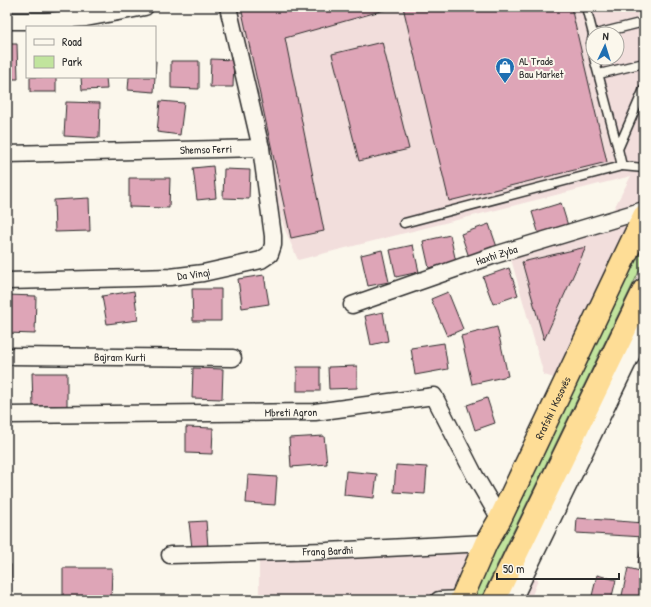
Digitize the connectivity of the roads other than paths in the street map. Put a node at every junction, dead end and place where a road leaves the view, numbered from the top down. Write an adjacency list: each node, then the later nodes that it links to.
1 (145, 7): 4 (street)
2 (228, 7): 12 (street)
3 (586, 7): 6 (lane)
4 (7, 21)
5 (644, 22): 7 (lane)
6 (591, 26)
7 (625, 27)
8 (644, 63): 10 (lane)
9 (596, 66): 10 (lane)
10 (599, 74): 13 (lane)
11 (644, 89): 13 (lane)
12 (261, 148): 14 (street, Shemso Ferri); 20 (street, Da Vinqi)
13 (618, 149): 15 (lane)
14 (7, 154)
15 (622, 166): 16 (lane); 19 (lane)
16 (644, 168)
17 (644, 210): 22 (street, Haxhi Zyba)
18 (644, 216): 27 (highway, Rrafshi i Kosovës)
19 (404, 223)
20 (7, 281)
21 (644, 290): 32 (highway)
22 (352, 305)
23 (644, 329): 33 (street)
24 (7, 356): 25 (street, Bajram Kurti)
25 (234, 358)
26 (7, 415): 27 (street, Mbreti Agron)
27 (500, 519): 28 (highway, Rrafshi i Kosovës)
28 (486, 543): 29 (street, Frang Bardhi); 31 (highway, Rrafshi i Kosovës)
29 (170, 555)
30 (439, 600): 31 (street)
31 (461, 600)
32 (494, 600)
33 (513, 600)

